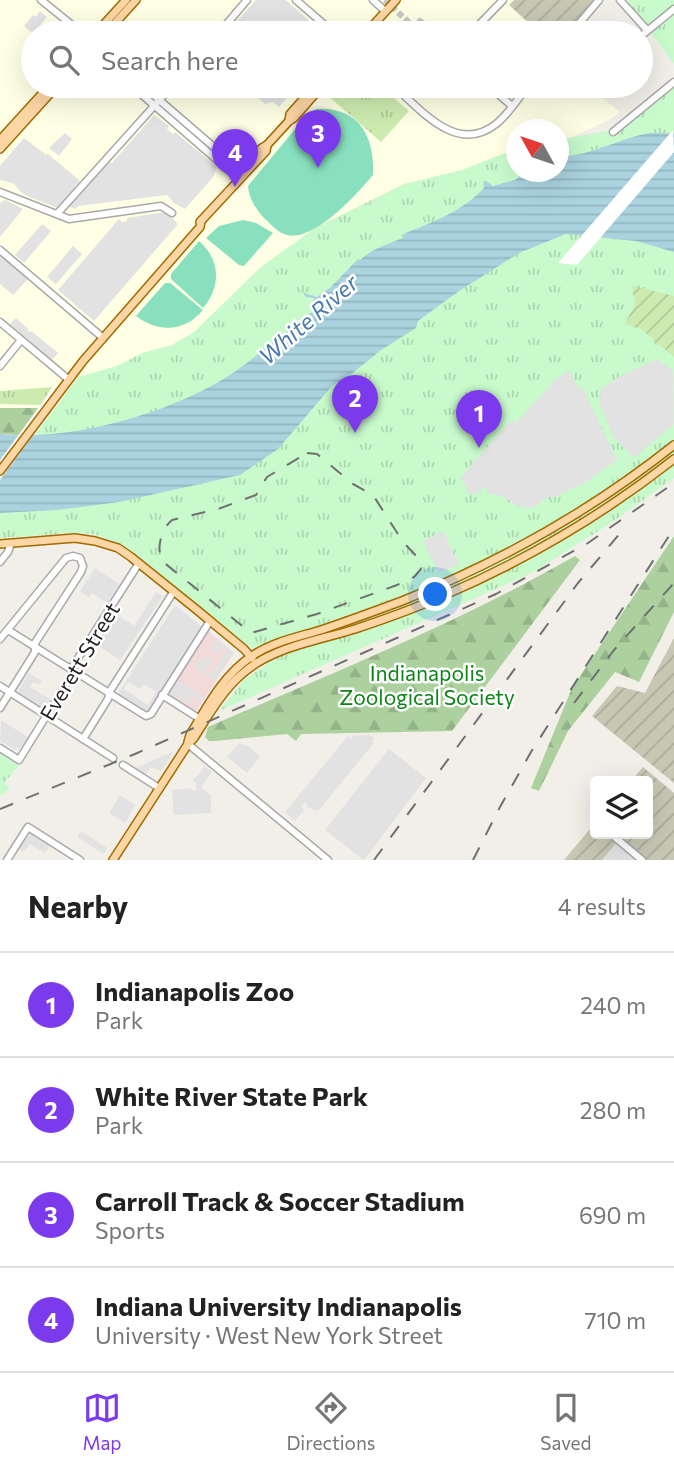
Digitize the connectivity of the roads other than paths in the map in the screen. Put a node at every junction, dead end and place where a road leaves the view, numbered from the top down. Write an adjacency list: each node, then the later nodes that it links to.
1 (41, 0): 15 (street)
2 (126, 0): 16 (main road)
3 (136, 0): 17 (main road)
4 (247, 0): 18 (street)
5 (296, 0): 19 (street)
6 (373, 0): 14 (street)
7 (396, 0): 14 (main road)
8 (490, 0): 12 (street)
9 (503, 0): 12 (street)
10 (599, 0): 22 (street)
11 (620, 0): 23 (street)
12 (496, 6): 21 (street)
13 (674, 9): 24 (street)
14 (386, 11): 20 (main road)
15 (67, 21)
16 (107, 21)
17 (117, 21)
18 (229, 21)
19 (320, 21)
20 (377, 21)
21 (482, 21)
22 (581, 21)
23 (639, 21)
24 (653, 25)
25 (674, 82): 39 (street)
26 (38, 98): 40 (main road)
27 (46, 98): 41 (main road)
28 (149, 98): 36 (street)
29 (152, 98): 36 (street)
30 (161, 98): 36 (street)
31 (304, 98): 38 (main road)
32 (312, 98): 38 (main road)
33 (408, 98): 37 (street)
34 (503, 98): 37 (street)
35 (518, 98): 37 (street)
36 (156, 103): 42 (street); 45 (street)
37 (512, 106)
38 (289, 121): 42 (main road)
39 (612, 132)
40 (0, 140)
41 (0, 149)
42 (241, 173): 48 (main road)
43 (0, 191): 45 (street)
44 (172, 213): 45 (street)
45 (57, 214)
46 (0, 250): 48 (street)
47 (0, 322): 49 (street)
48 (103, 337): 51 (main road)
49 (21, 340): 50 (street); 51 (street)
50 (0, 366)
51 (68, 379): 54 (main road)
52 (674, 445): 64 (main road)
53 (674, 459): 64 (main road)
54 (0, 471)
55 (11, 543): 56 (main road); 57 (street); 58 (main road)
56 (0, 544)
57 (0, 562)
58 (139, 563): 59 (main road); 65 (street, Everett Street)
59 (174, 591): 60 (main road); 68 (street)
60 (210, 621): 64 (main road); 69 (street)
61 (8, 630): 62 (street); 63 (street); 63 (street)
62 (0, 639)
63 (35, 648): 65 (street); 67 (street)
64 (253, 660): 72 (main road); 74 (main road)
65 (72, 671): 68 (street); 71 (street, Everett Street)
66 (0, 686): 67 (street)
67 (10, 692): 70 (street); 71 (street)
68 (109, 695): 69 (street); 73 (street)
69 (162, 695): 72 (street)
70 (0, 708)
71 (46, 716): 73 (street); 75 (street, Everett Street)
72 (200, 719): 74 (main road)
73 (83, 739): 76 (street)
74 (188, 744): 78 (main road); 83 (street)
75 (0, 748)
76 (113, 758)
77 (123, 765): 78 (street)
78 (159, 788): 82 (main road)
79 (617, 839): 84 (street)
80 (7, 860): 81 (street)
81 (80, 860)
82 (113, 860)
83 (328, 860)
84 (642, 860)

